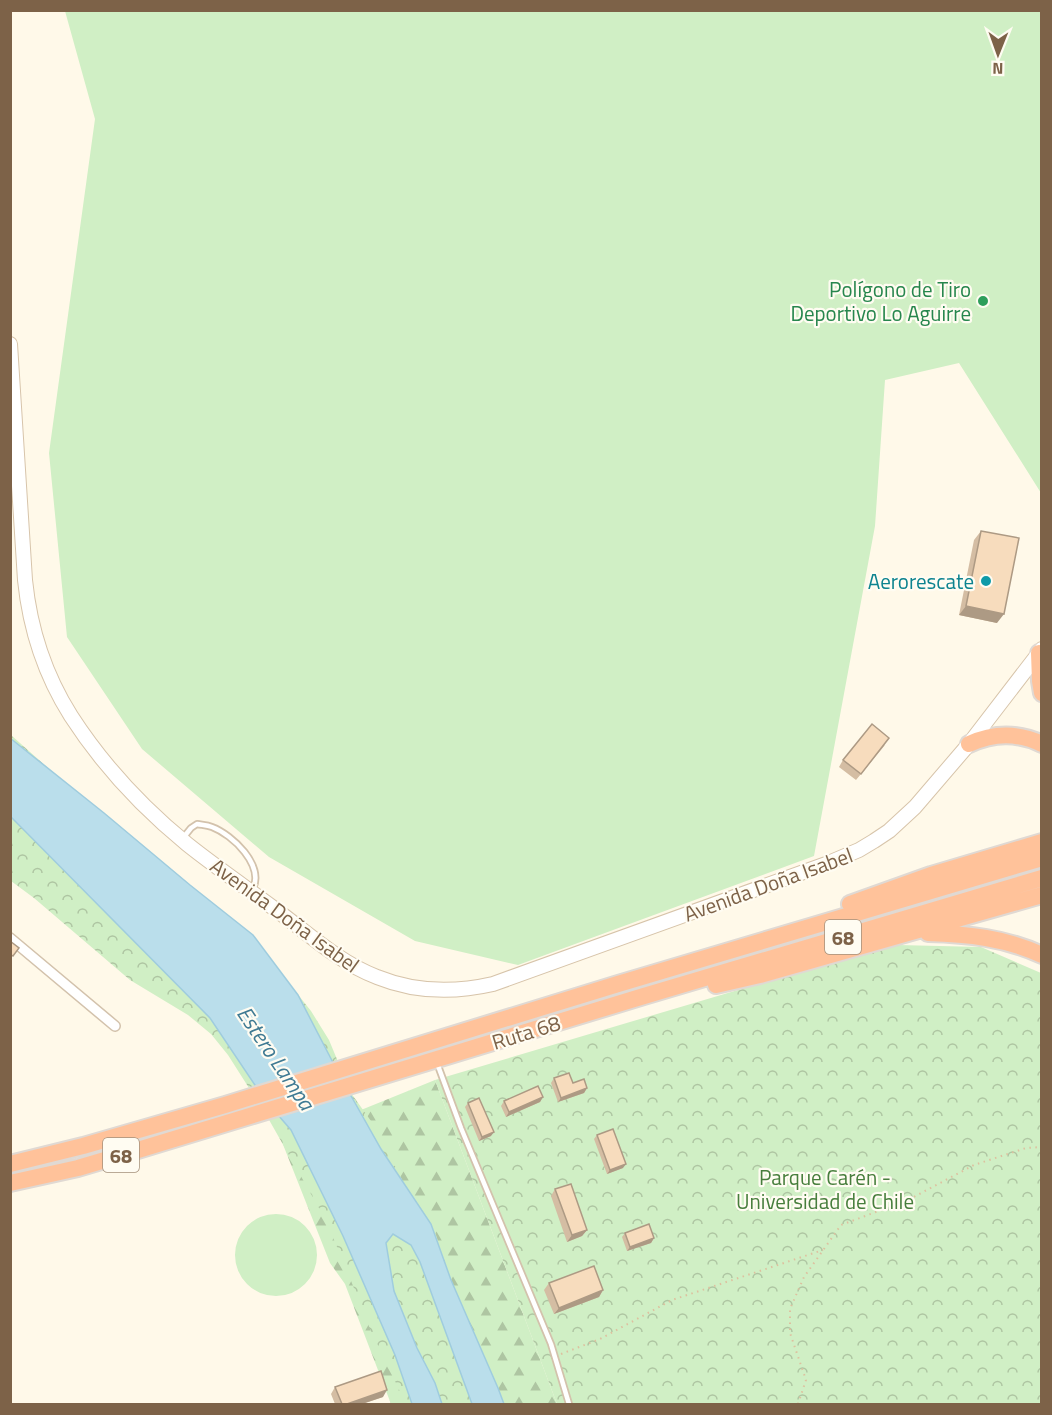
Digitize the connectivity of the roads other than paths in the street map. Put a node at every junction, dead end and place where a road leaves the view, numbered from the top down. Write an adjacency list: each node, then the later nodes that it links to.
1 (10, 344): 6 (street, Avenida Doña Isabel)
2 (1040, 651): 3 (highway); 4 (street, Avenida Doña Isabel)
3 (1041, 693)
4 (969, 744): 5 (highway); 9 (street, Avenida Doña Isabel)
5 (1041, 744)
6 (182, 839): 9 (street, Avenida Doña Isabel); 9 (lane)
7 (1040, 846): 17 (highway, Ruta 68 / 68)
8 (1041, 878): 14 (highway, Ruta 68 / 68)
9 (252, 892)
10 (1041, 895): 11 (highway)
11 (906, 934): 13 (highway); 14 (highway)
12 (10, 938): 15 (street)
13 (1041, 955)
14 (644, 996): 16 (highway, Ruta 68 / 68)
15 (115, 1026)
16 (436, 1060): 18 (highway, Ruta 68 / 68); 19 (lane)
17 (10, 1164)
18 (10, 1183)
19 (569, 1404)

